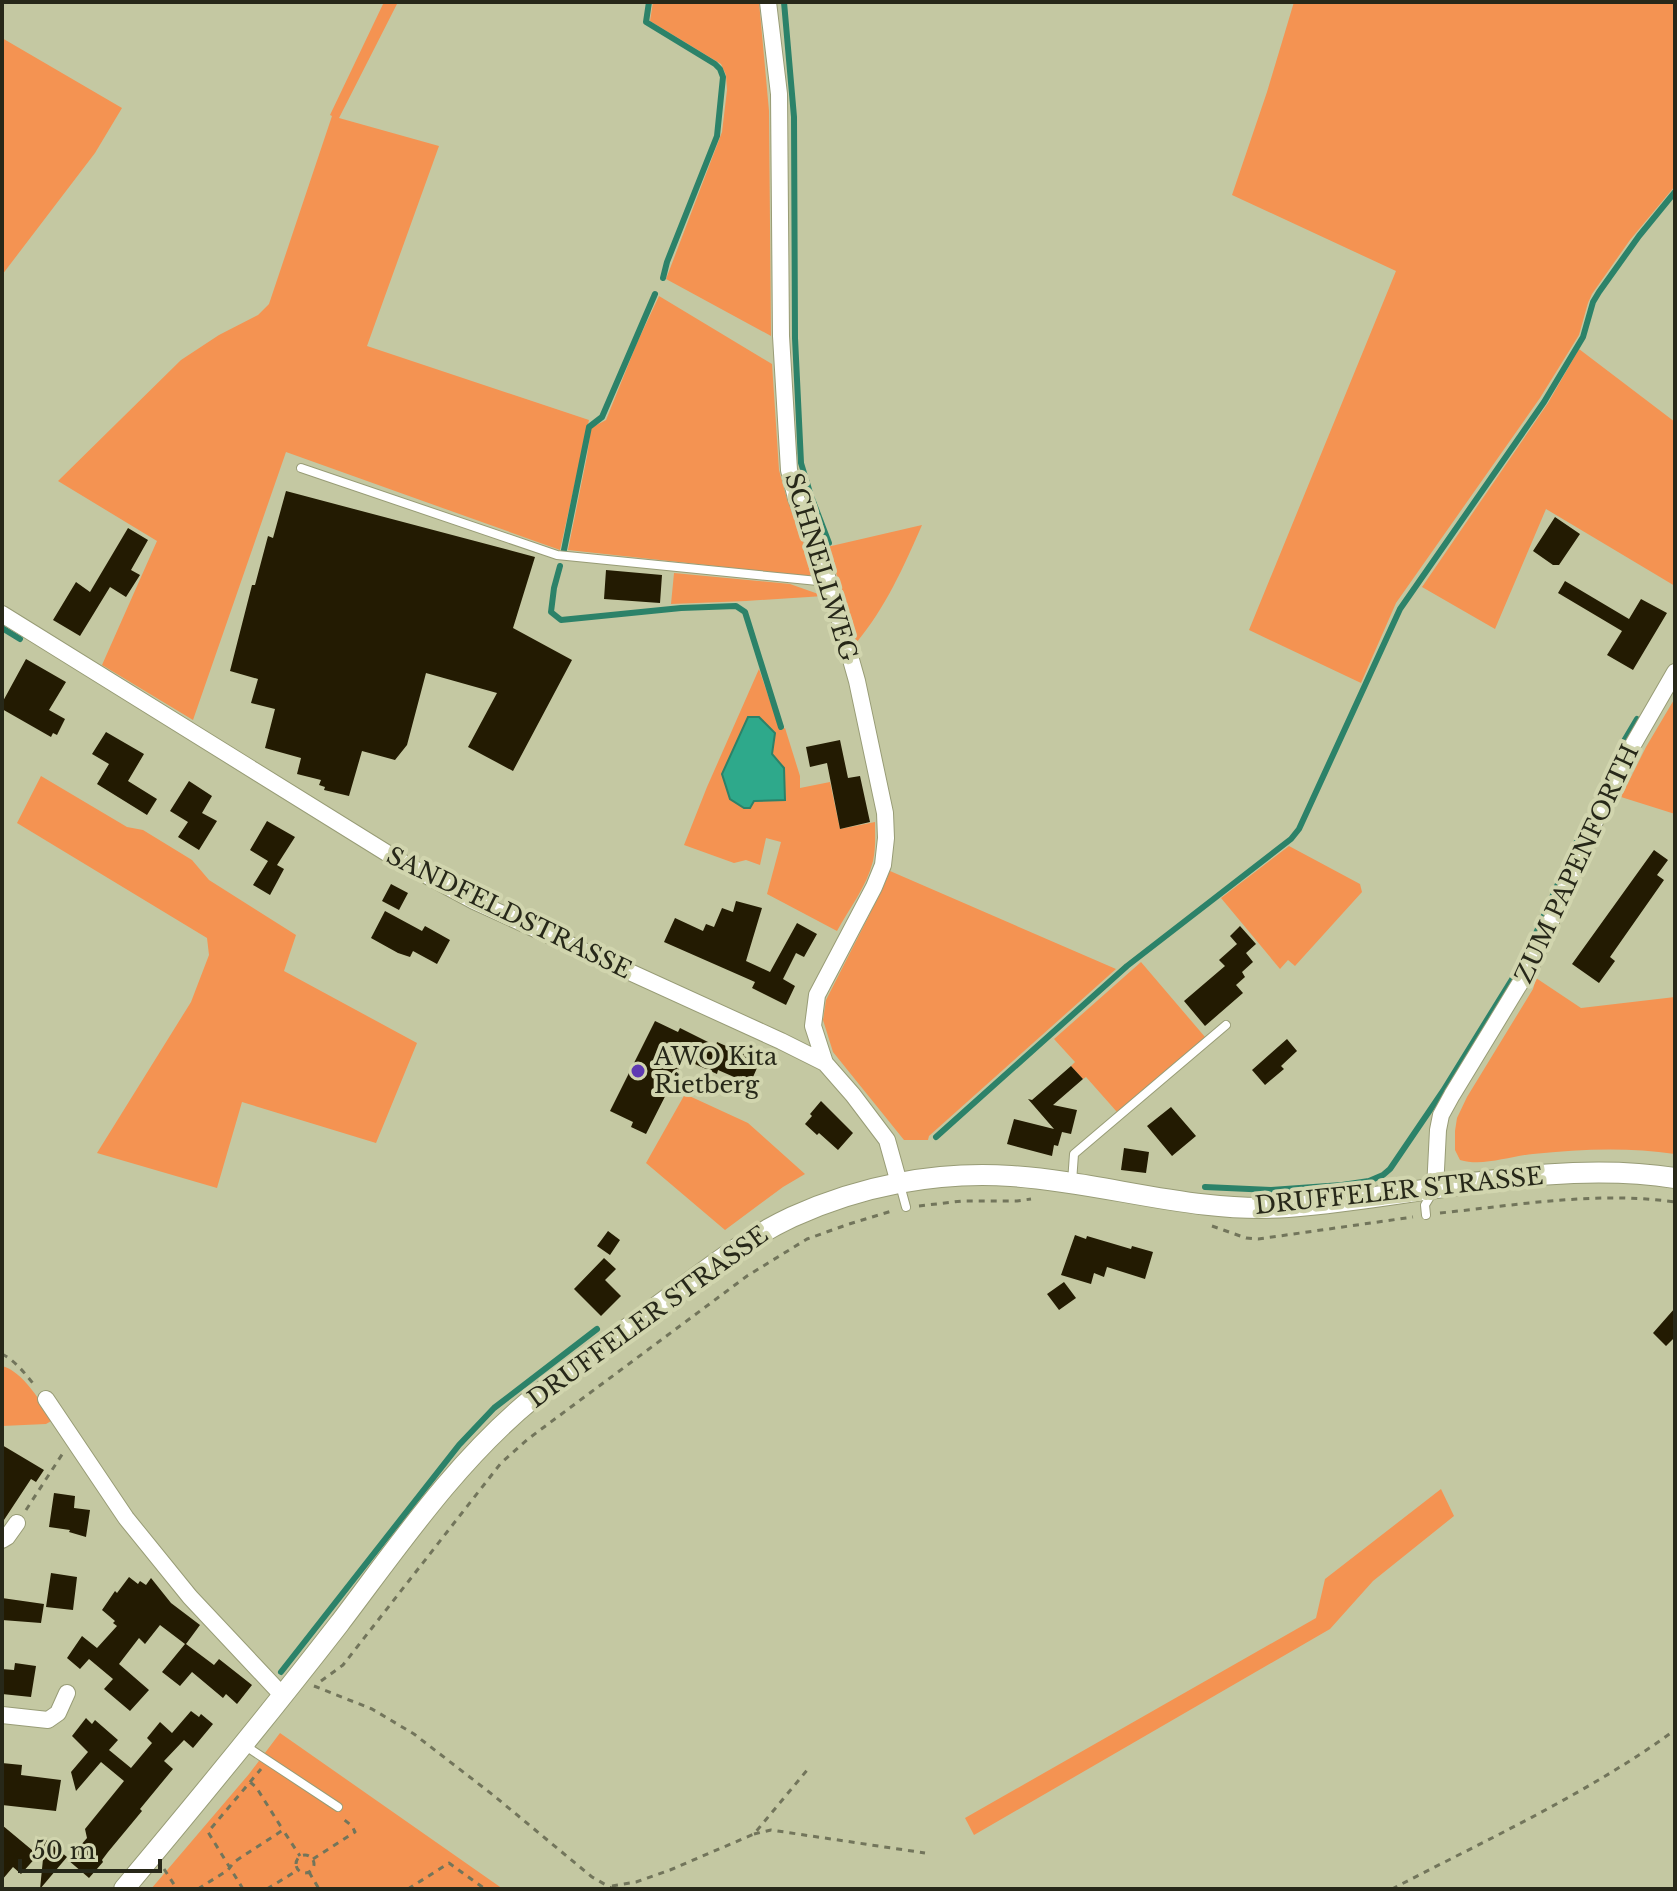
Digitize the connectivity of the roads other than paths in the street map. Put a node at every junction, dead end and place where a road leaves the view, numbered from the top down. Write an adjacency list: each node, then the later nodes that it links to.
1 (768, 2): 3 (street, SCHNELLWEG)
2 (301, 468): 3 (lane)
3 (829, 582): 7 (street, SCHNELLWEG)
4 (2, 614): 7 (street, SANDFELDSTRASSE)
5 (1675, 672): 11 (street, ZUM PAPENFORTH)
6 (1226, 1025): 10 (lane)
7 (825, 1063): 9 (street, SANDFELDSTRASSE)
8 (1675, 1178): 11 (street, DRUFFELER STRASSE)
9 (899, 1183): 10 (street, DRUFFELER STRASSE); 12 (lane); 18 (street, DRUFFELER STRASSE)
10 (1072, 1183): 11 (street, DRUFFELER STRASSE)
11 (1435, 1189): 13 (lane)
12 (906, 1207)
13 (1426, 1215)
14 (46, 1399): 18 (street)
15 (17, 1523): 16 (street)
16 (2, 1540)
17 (67, 1693): 19 (street)
18 (283, 1696): 20 (street, DRUFFELER STRASSE)
19 (2, 1715)
20 (244, 1744): 21 (lane); 22 (street, DRUFFELER STRASSE)
21 (338, 1807)
22 (124, 1889)

